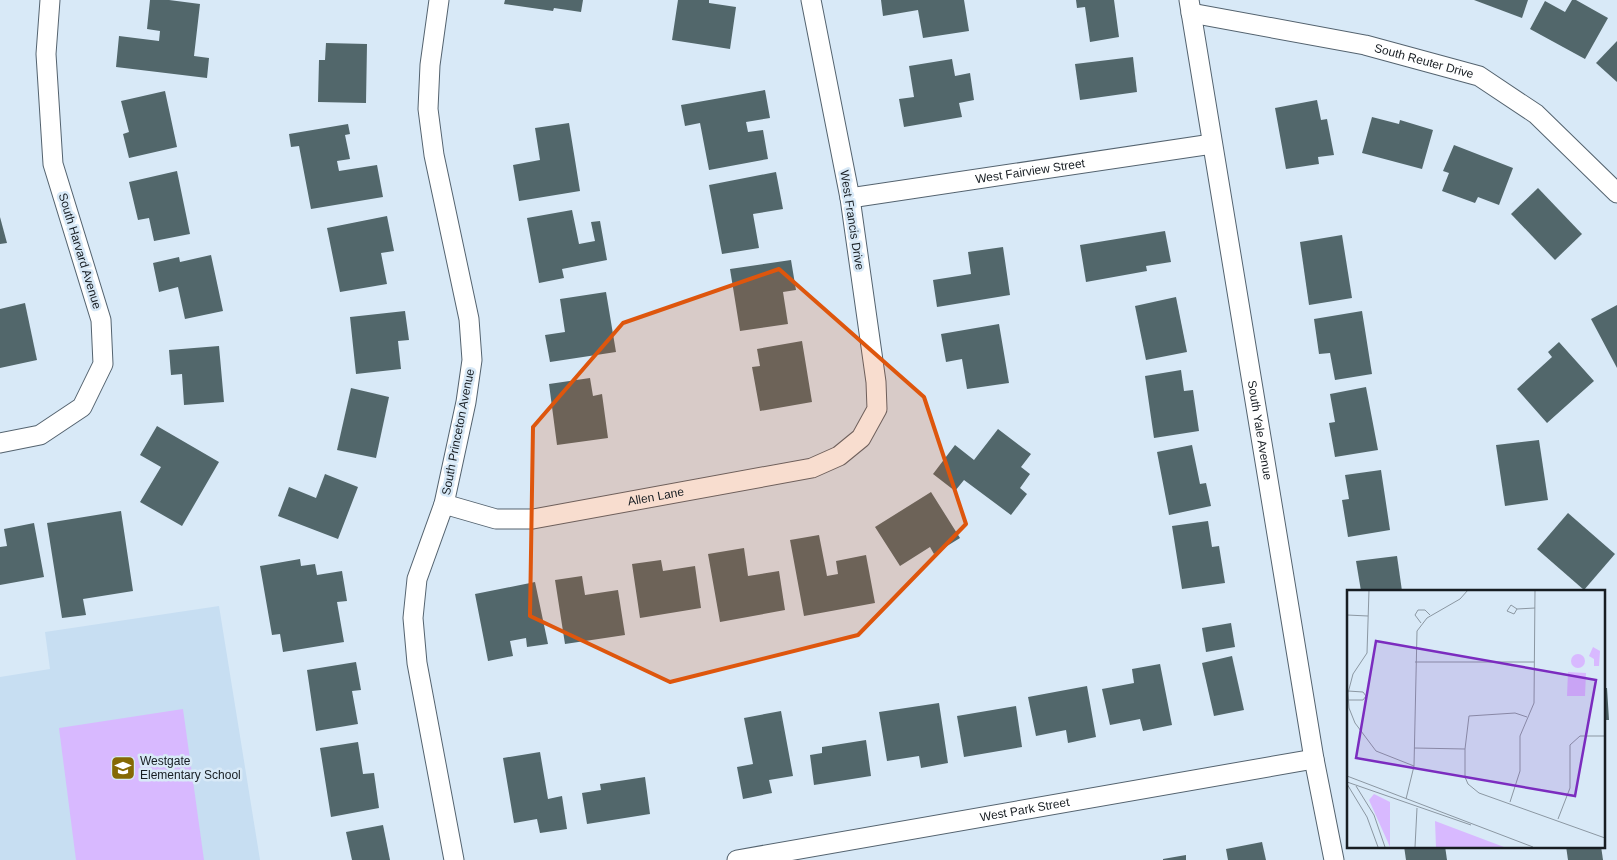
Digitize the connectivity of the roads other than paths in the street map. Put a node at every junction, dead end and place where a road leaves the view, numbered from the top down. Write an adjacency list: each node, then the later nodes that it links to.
1 (50, 0): 9 (street, South Harvard Avenue)
2 (439, 0): 10 (street, South Princeton Avenue)
3 (811, 0): 7 (street, West Francis Drive)
4 (1190, 6): 5 (street, South Yale Avenue); 6 (street, South Reuter Drive)
5 (1212, 144): 7 (street, West Fairview Street); 11 (street, South Yale Avenue)
6 (1617, 192)
7 (850, 198): 8 (street, West Francis Drive)
8 (861, 438): 10 (street, Allen Lane)
9 (0, 443)
10 (444, 504): 12 (street, South Princeton Avenue)
11 (1314, 759): 13 (street, West Park Street); 14 (street, South Yale Avenue)
12 (454, 860)
13 (737, 860)
14 (1334, 860)

